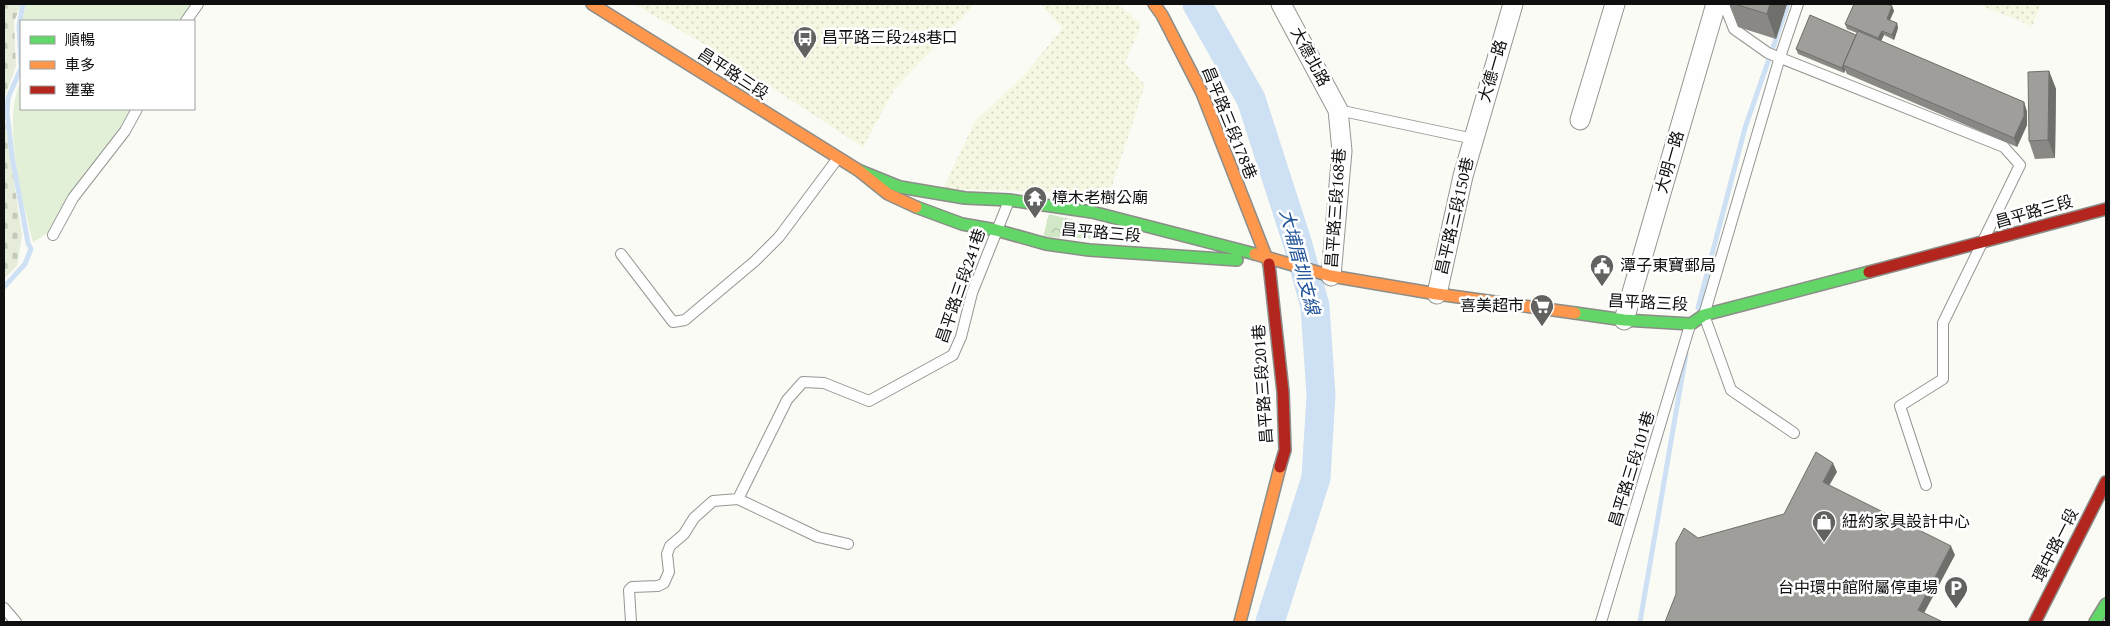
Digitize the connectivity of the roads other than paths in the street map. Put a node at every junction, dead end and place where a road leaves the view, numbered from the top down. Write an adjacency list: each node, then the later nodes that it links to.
1 (198, 4): 10 (lane)
2 (592, 4): 16 (main road, 昌平路三段)
3 (1154, 4): 24 (main road, 昌平路三段178巷)
4 (1281, 4): 13 (street, 大德北路)
5 (1512, 4): 15 (street, 大德一路)
6 (1615, 4): 14 (street)
7 (1716, 4): 28 (street, 大明一路)
8 (1724, 4): 11 (lane)
9 (1798, 4): 11 (lane)
10 (187, 20)
11 (1780, 57): 22 (lane); 27 (lane)
12 (136, 110): 21 (lane)
13 (1338, 110): 15 (lane); 25 (street, 昌平路三段168巷)
14 (1580, 120)
15 (1474, 139): 26 (street, 昌平路三段150巷)
16 (838, 158): 17 (main road, 昌平路三段); 23 (lane)
17 (858, 170): 18 (main road, 昌平路三段); 20 (main road, 昌平路三段)
18 (1010, 200): 20 (lane, 昌平路三段241巷); 24 (main road, 昌平路三段)
19 (2106, 209): 22 (main road, 昌平路三段)
20 (996, 230): 24 (main road, 昌平路三段); 33 (lane, 昌平路三段241巷)
21 (53, 235)
22 (1982, 243): 27 (main road, 昌平路三段); 32 (lane)
23 (622, 254)
24 (1268, 259): 25 (main road, 昌平路三段); 40 (main road, 昌平路三段201巷)
25 (1331, 276): 26 (main road, 昌平路三段)
26 (1436, 294): 28 (main road, 昌平路三段)
27 (1704, 316): 29 (main road, 昌平路三段); 30 (lane)
28 (1624, 320): 29 (main road, 昌平路三段)
29 (1691, 324): 41 (lane, 昌平路三段101巷)
30 (1794, 433)
31 (2106, 482): 42 (main road, 環中路一段)
32 (1926, 485)
33 (738, 498): 34 (lane); 39 (lane)
34 (848, 544)
35 (2106, 604): 43 (main road)
36 (4, 608): 38 (lane)
37 (2106, 608): 44 (main road)
38 (16, 622)
39 (631, 622)
40 (1240, 622)
41 (1600, 622)
42 (2035, 622)
43 (2095, 622)
44 (2099, 622)

